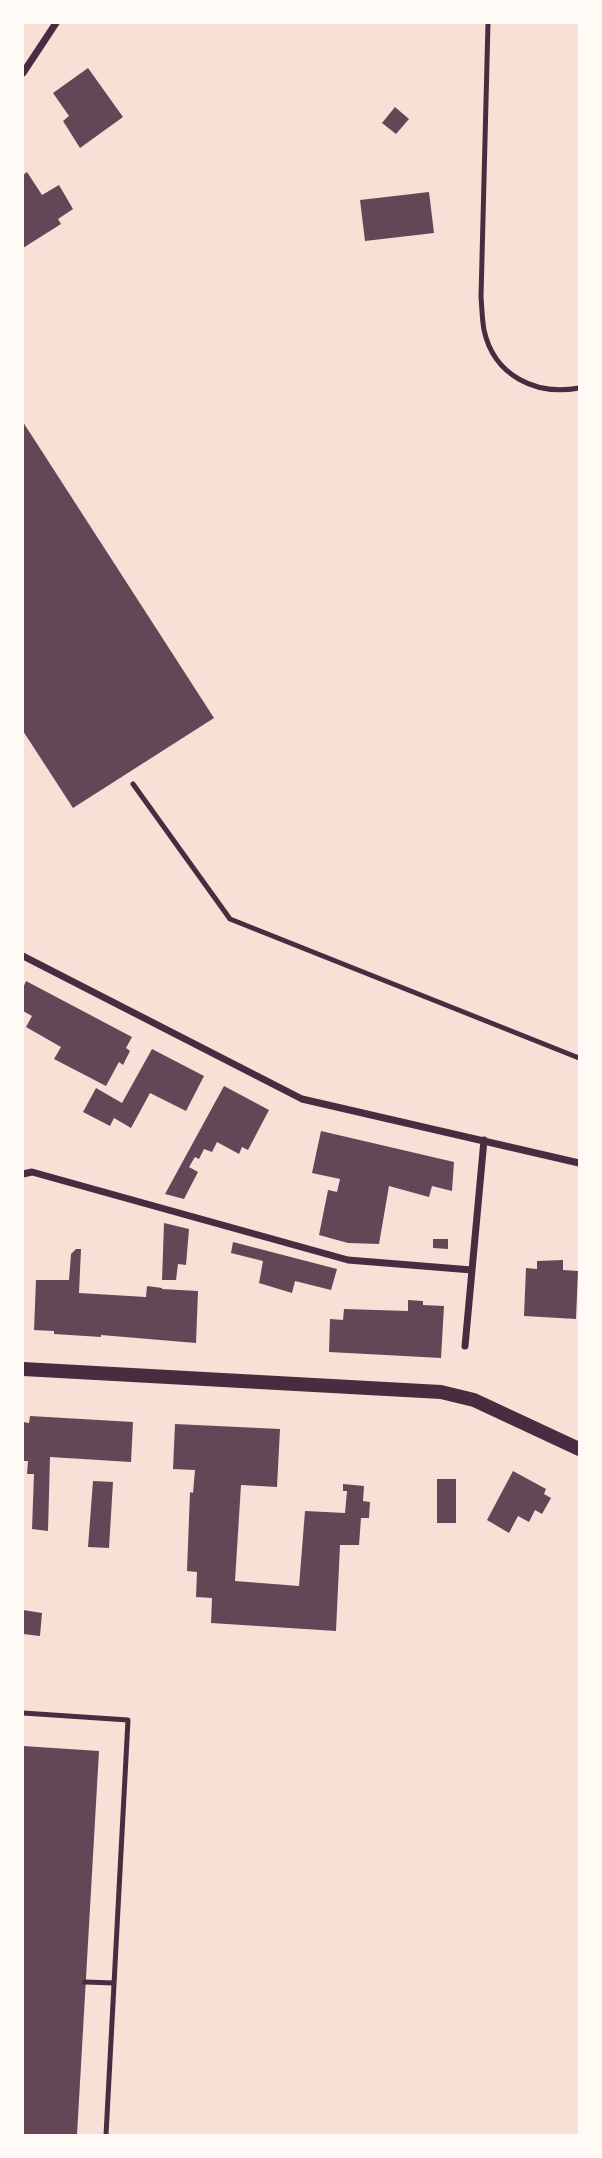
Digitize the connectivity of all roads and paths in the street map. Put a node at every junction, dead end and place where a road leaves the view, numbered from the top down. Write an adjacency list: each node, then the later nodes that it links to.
1 (56, 23): 3 (street)
2 (488, 23): 4 (lane)
3 (23, 73)
4 (579, 388)
5 (133, 783): 7 (lane)
6 (23, 956): 8 (street)
7 (579, 1058)
8 (484, 1140): 9 (street); 11 (street)
9 (579, 1163)
10 (23, 1174): 11 (street)
11 (472, 1270): 12 (street)
12 (465, 1346)
13 (23, 1368): 14 (main road)
14 (564, 1443): 15 (main road); 16 (main road)
15 (579, 1449)
16 (579, 1456)
17 (23, 1713): 19 (lane)
18 (85, 1982): 19 (lane)
19 (114, 1983): 20 (lane)
20 (106, 2135)

